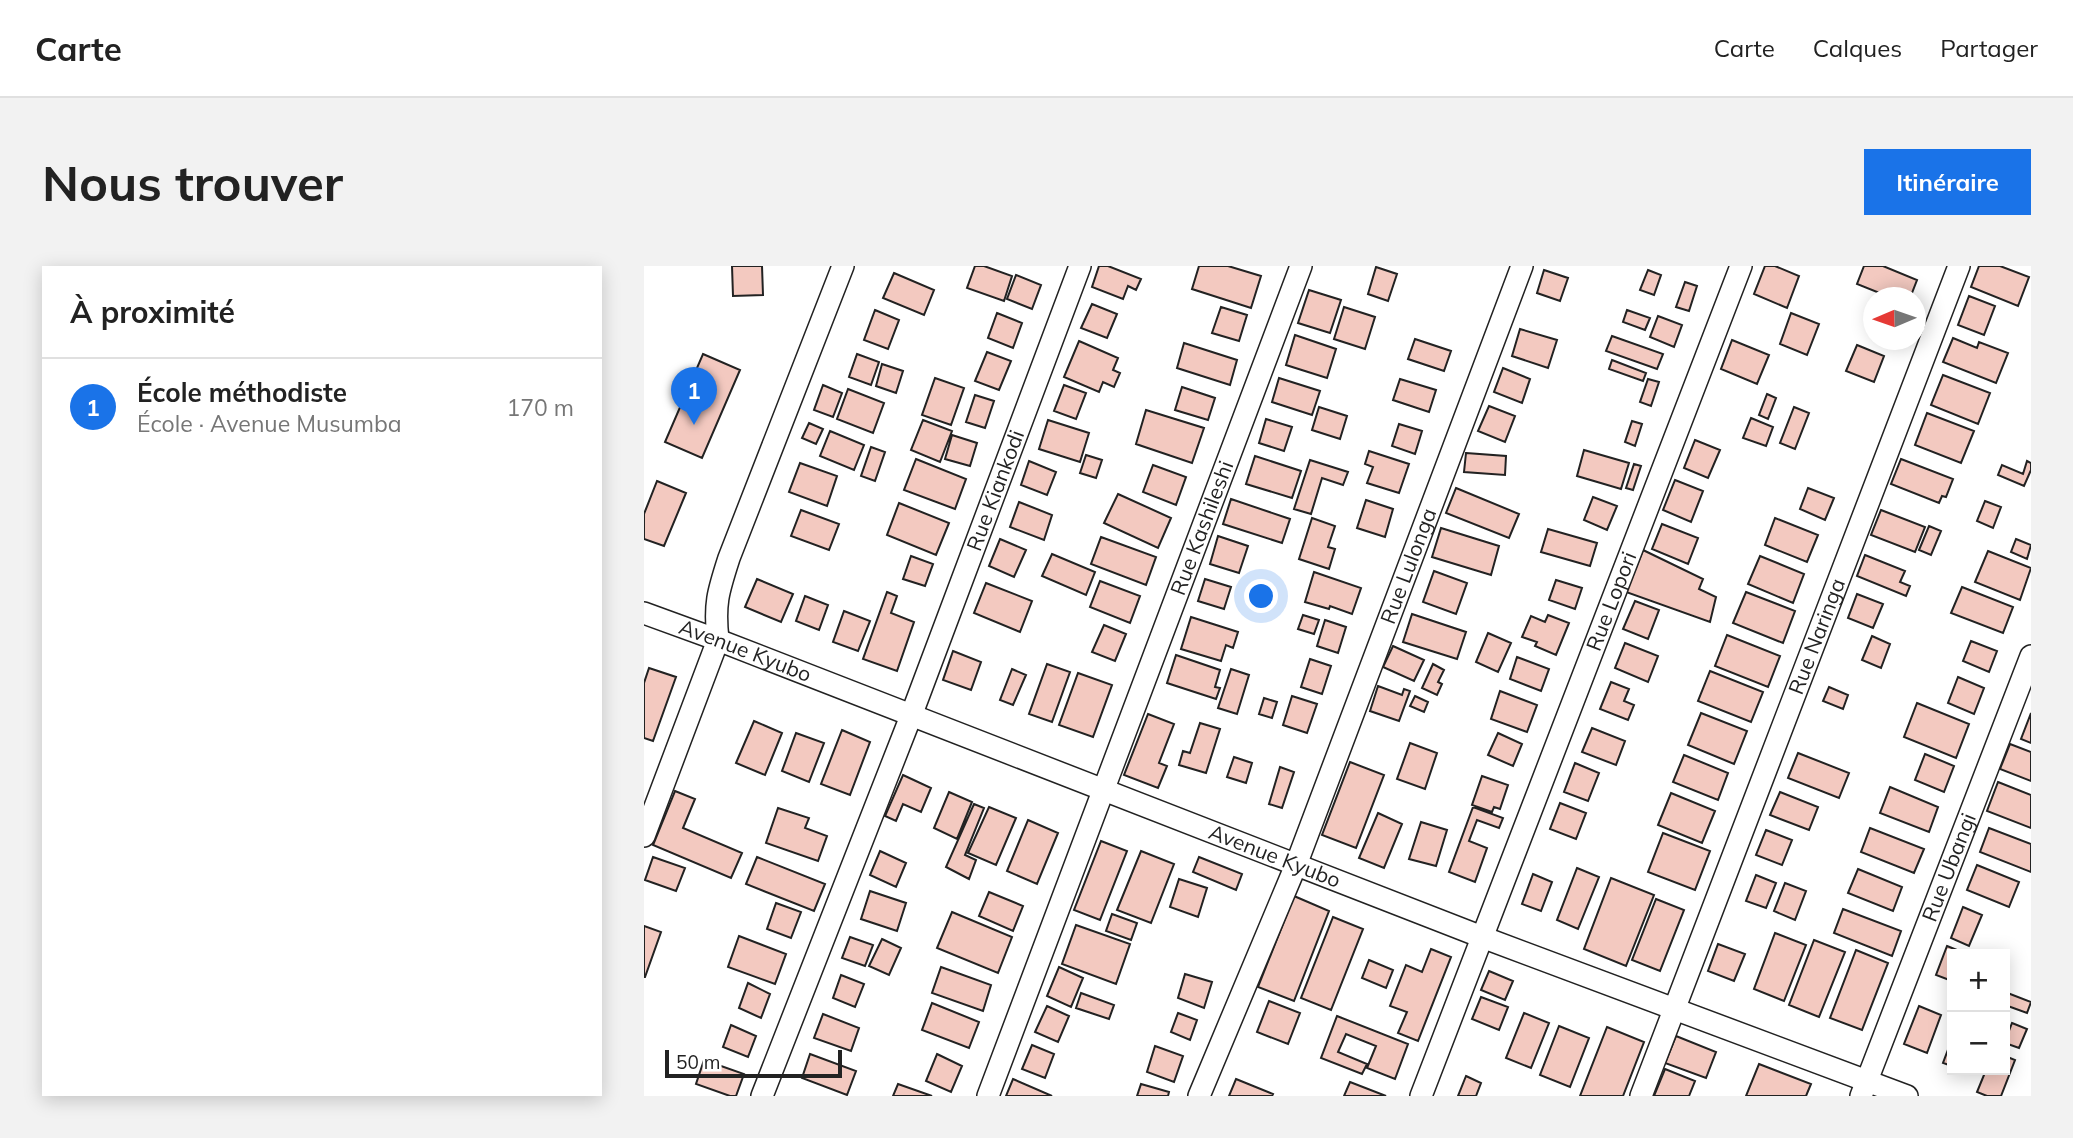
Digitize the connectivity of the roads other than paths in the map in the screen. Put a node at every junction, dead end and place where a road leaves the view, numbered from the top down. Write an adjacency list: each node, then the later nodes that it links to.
1 (843, 266): 8 (street)
2 (1080, 266): 10 (street, Rue Kiankodi)
3 (1301, 266): 11 (street, Rue Kashileshi)
4 (1522, 266): 13 (street, Rue Lulonga)
5 (1741, 266): 14 (street, Rue Lopori)
6 (1959, 266): 15 (street, Rue Naringa)
7 (644, 614): 8 (street, Avenue Kyubo)
8 (718, 640): 10 (street, Avenue Kyubo); 12 (street)
9 (2031, 656): 16 (street, Rue Ubangi)
10 (911, 716): 11 (street, Avenue Kyubo); 17 (street, Rue Kiankodi)
11 (1103, 789): 13 (street, Avenue Kyubo); 18 (street, Rue Kashileshi)
12 (644, 836)
13 (1296, 865): 14 (street, Avenue Kyubo); 19 (street, Rue Lulonga)
14 (1482, 937): 15 (street, Avenue Kyubo); 20 (street, Rue Lopori)
15 (1675, 1009): 16 (street, Avenue Kyubo); 21 (street, Rue Naringa)
16 (1864, 1088): 22 (street, Avenue Kyubo)
17 (762, 1096)
18 (988, 1096)
19 (1199, 1096)
20 (1421, 1096)
21 (1641, 1096)
22 (1907, 1096)

